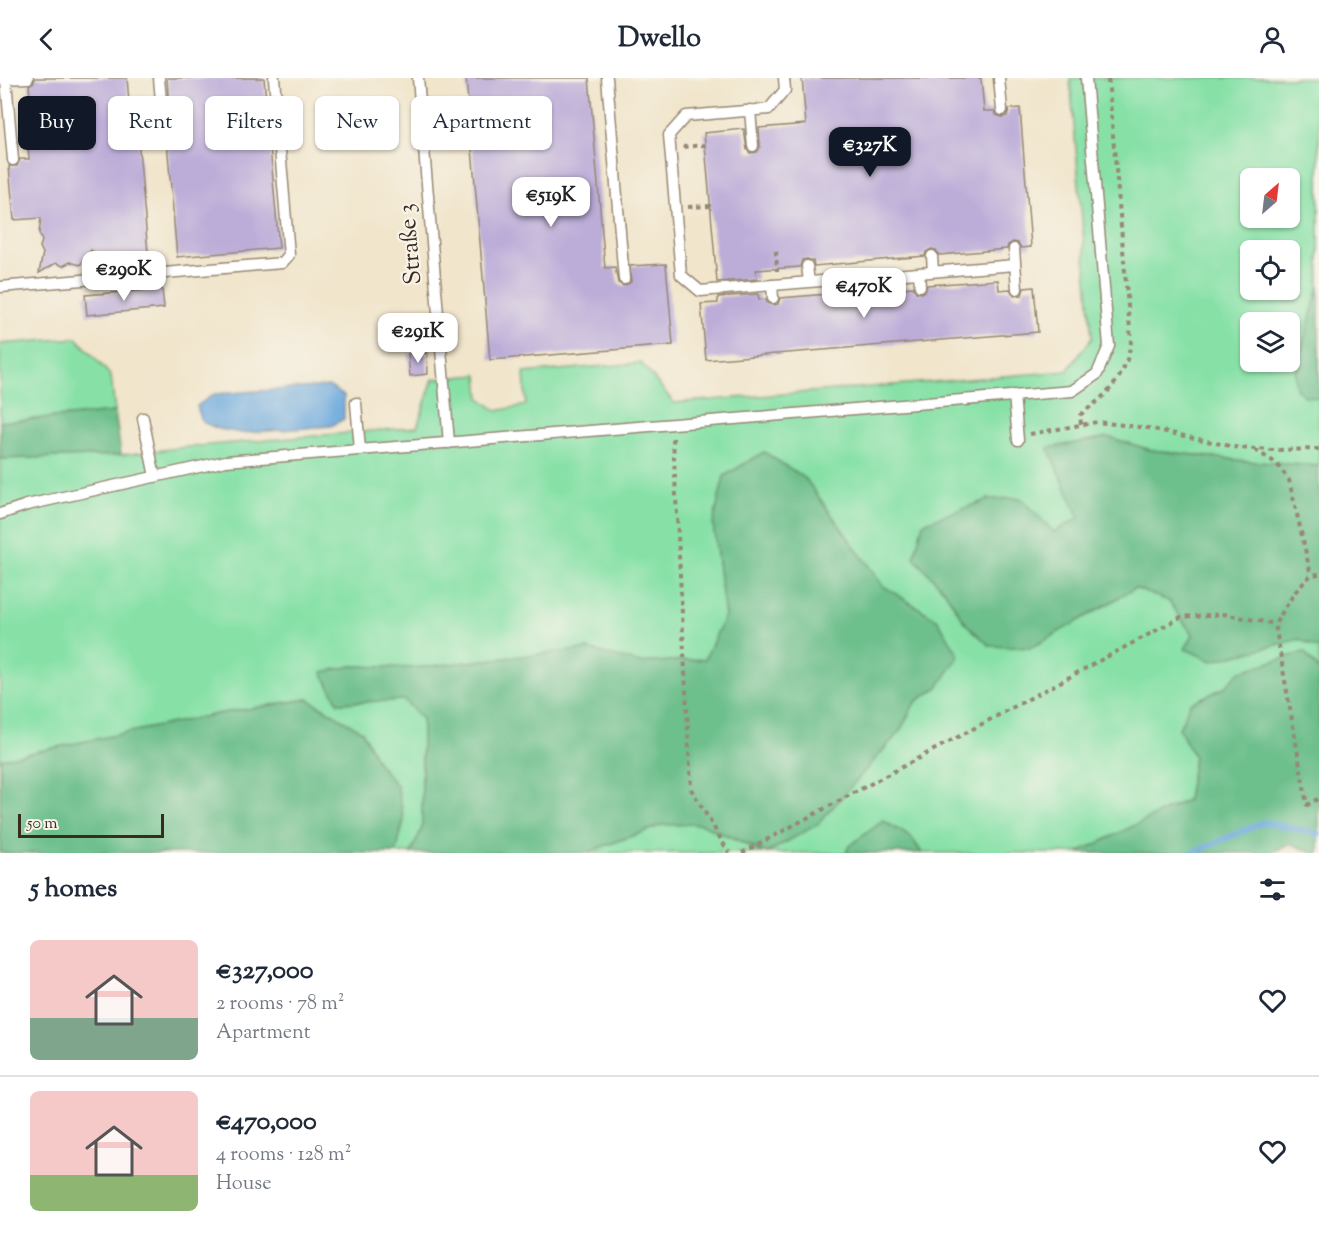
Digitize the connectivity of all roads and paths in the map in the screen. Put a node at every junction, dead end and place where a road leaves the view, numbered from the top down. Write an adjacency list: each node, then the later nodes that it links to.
1 (28, 78): 10 (lane)
2 (159, 78): 11 (lane)
3 (274, 78): 31 (lane)
4 (418, 78): 40 (lane, Straße 3)
5 (607, 78): 27 (lane)
6 (784, 78): 12 (lane)
7 (999, 78): 13 (lane)
8 (1086, 78): 34 (lane)
9 (1108, 78): 38 (path)
10 (3, 79): 17 (lane)
11 (161, 96)
12 (750, 110): 15 (lane); 16 (lane)
13 (1002, 110)
14 (705, 145): 16 (path)
15 (753, 146)
16 (671, 148): 19 (lane)
17 (13, 160)
18 (710, 206): 19 (path)
19 (676, 208): 29 (lane)
20 (1014, 249): 23 (lane)
21 (776, 251): 29 (path)
22 (932, 256): 25 (lane)
23 (1015, 264): 25 (lane); 32 (lane)
24 (807, 266): 28 (lane)
25 (933, 272): 26 (lane)
26 (919, 273): 28 (lane); 30 (lane)
27 (624, 279)
28 (809, 282): 29 (lane)
29 (775, 285): 33 (lane)
30 (920, 286)
31 (0, 287)
32 (1017, 289)
33 (773, 298)
34 (1014, 395): 37 (lane); 39 (lane)
35 (356, 403): 43 (lane)
36 (142, 418): 44 (lane)
37 (672, 424): 40 (lane); 50 (path)
38 (1081, 424): 39 (path); 41 (path)
39 (1018, 438)
40 (449, 443): 43 (lane)
41 (1253, 448): 42 (path); 47 (path)
42 (1319, 449)
43 (360, 450): 44 (lane)
44 (155, 477): 45 (lane)
45 (0, 514)
46 (1319, 574): 47 (path)
47 (1311, 575): 48 (path)
48 (1275, 624): 49 (path); 51 (path)
49 (1319, 798)
50 (729, 853)
51 (742, 853)

